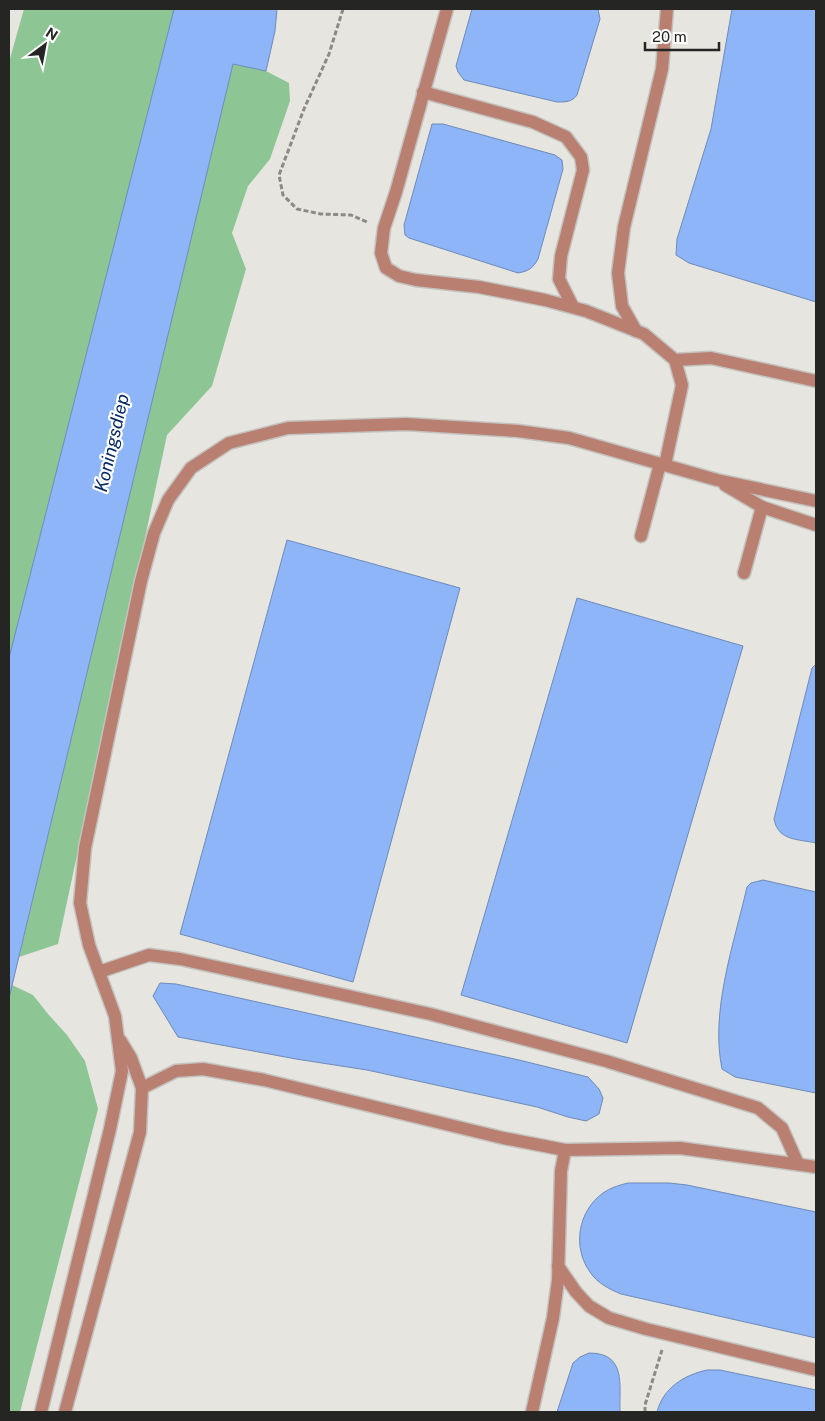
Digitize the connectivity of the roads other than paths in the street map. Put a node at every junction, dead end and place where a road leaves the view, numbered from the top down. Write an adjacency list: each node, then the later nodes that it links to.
1 (446, 9): 3 (lane)
2 (667, 9): 5 (lane)
3 (424, 92): 4 (lane); 4 (lane)
4 (573, 307): 5 (lane)
5 (636, 331): 6 (lane)
6 (674, 360): 7 (lane); 8 (lane)
7 (816, 381)
8 (663, 464): 9 (lane); 13 (lane); 15 (lane)
9 (717, 480): 10 (lane); 11 (lane)
10 (816, 501)
11 (762, 507): 12 (lane); 14 (lane)
12 (816, 525)
13 (641, 536)
14 (744, 574)
15 (99, 972): 16 (lane); 19 (lane)
16 (117, 1036): 17 (lane); 23 (lane)
17 (142, 1088): 18 (lane); 24 (lane)
18 (565, 1150): 19 (lane); 21 (lane)
19 (798, 1164): 20 (lane)
20 (816, 1167)
21 (558, 1266): 22 (lane); 25 (lane)
22 (816, 1370)
23 (42, 1412)
24 (65, 1412)
25 (532, 1412)

